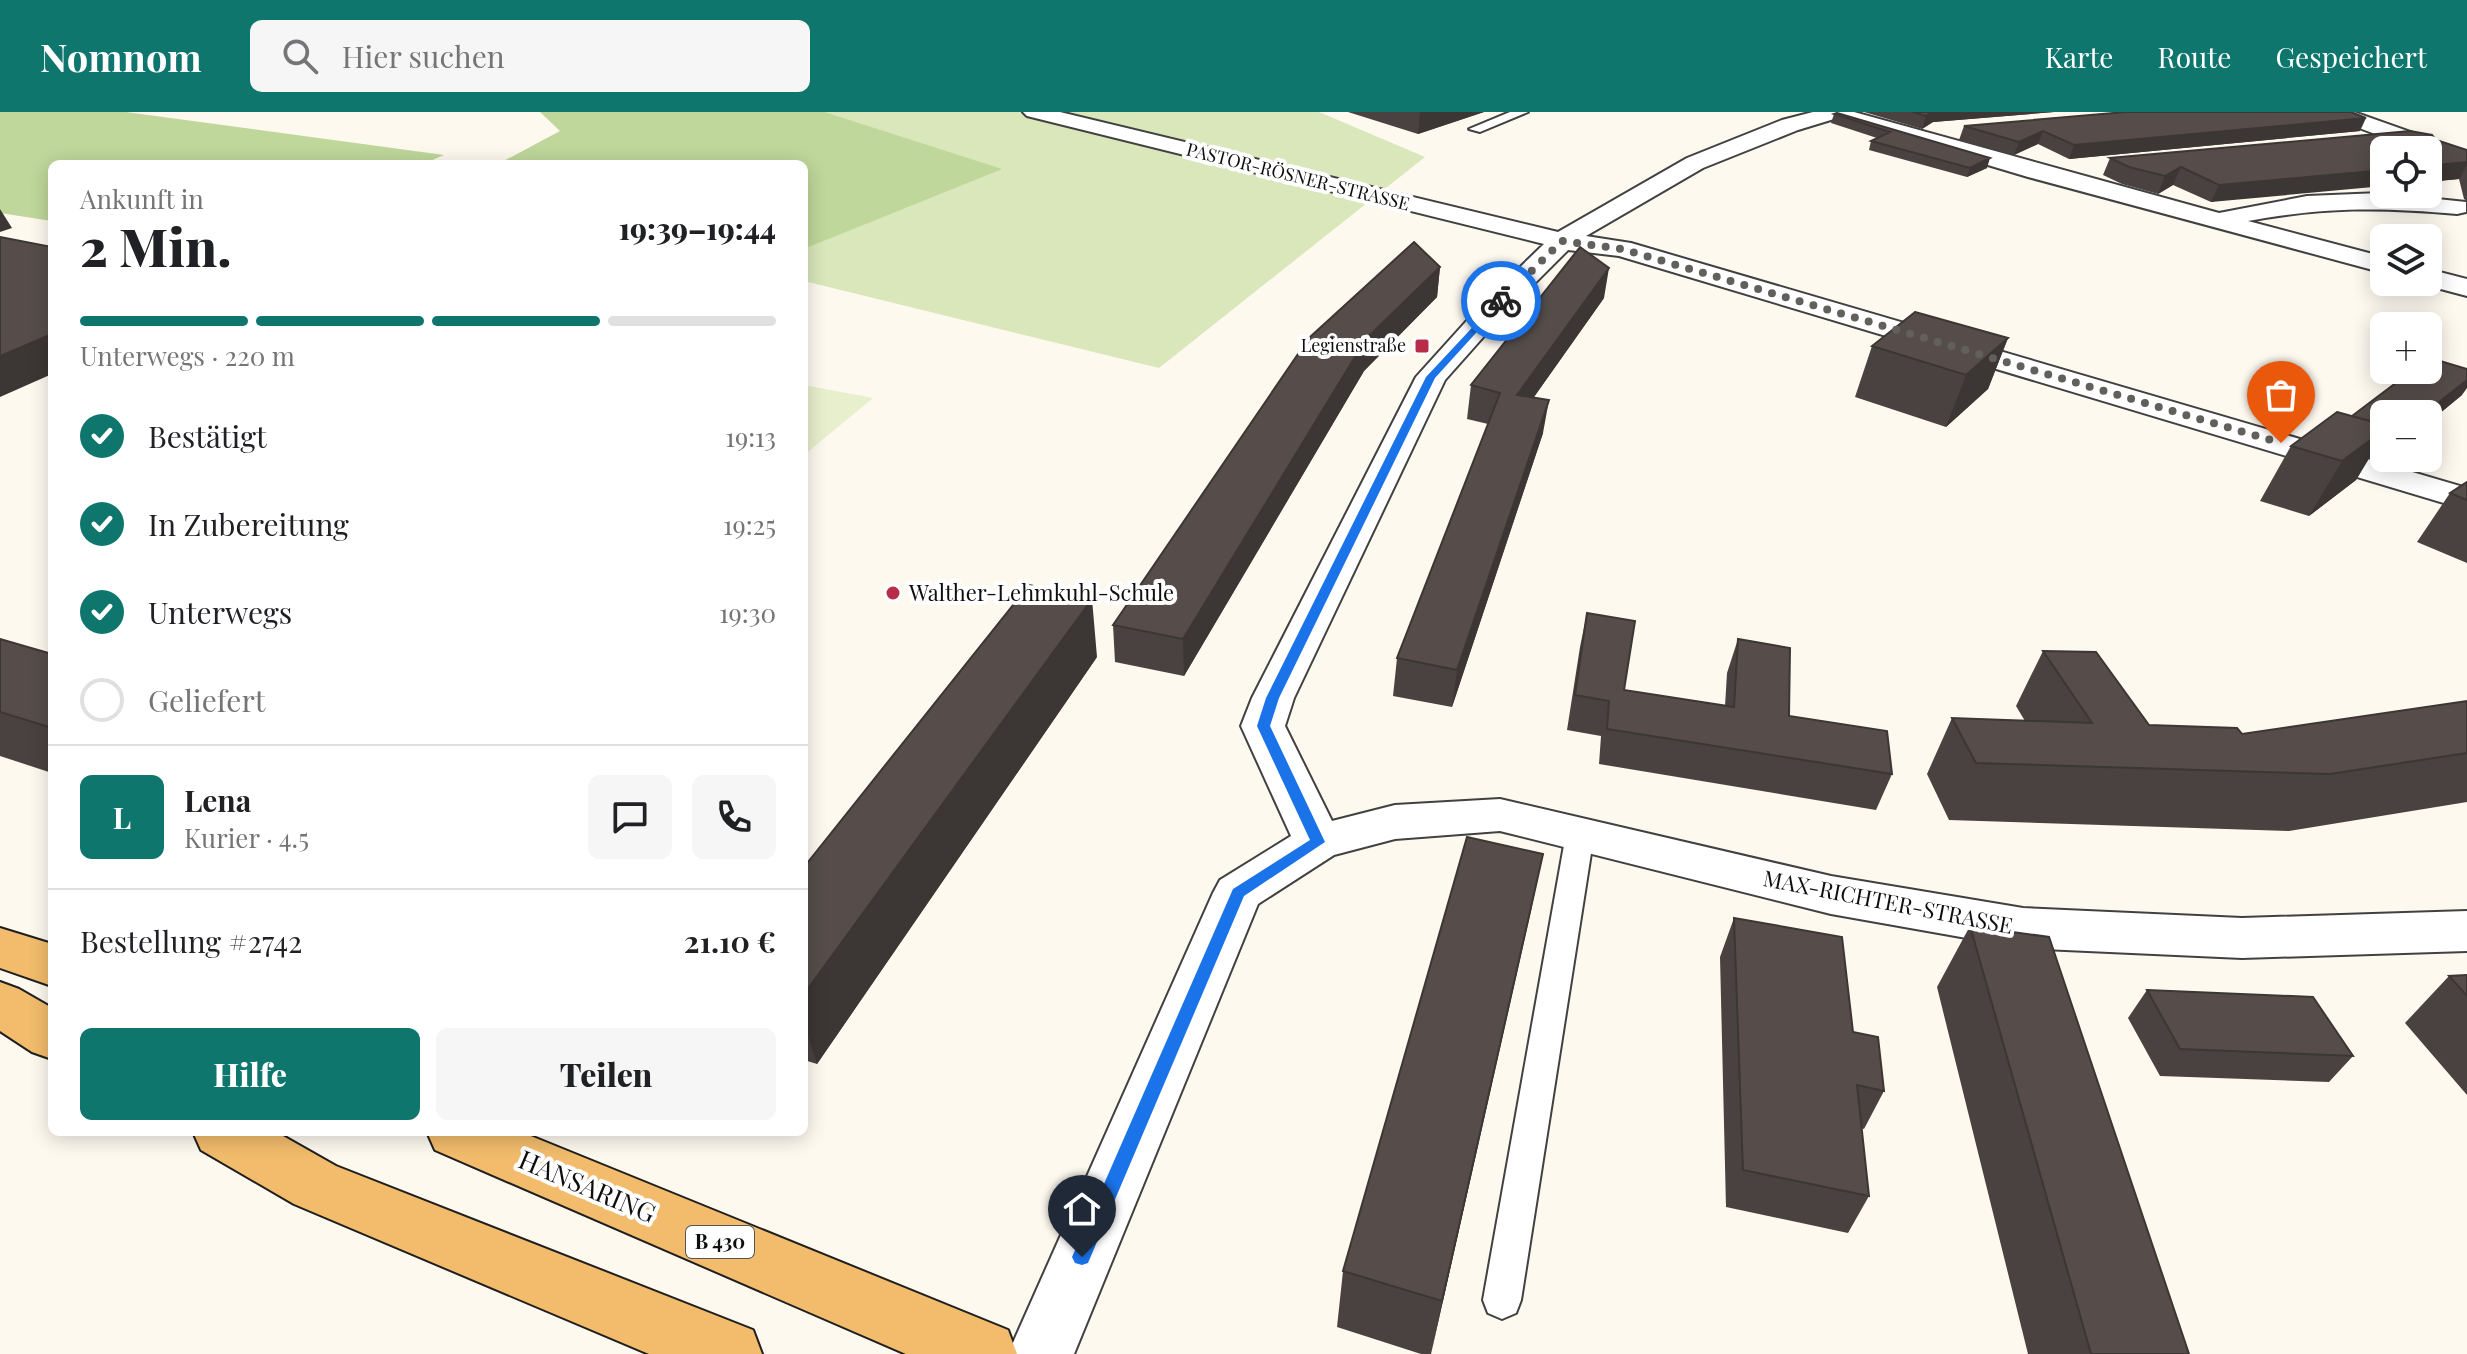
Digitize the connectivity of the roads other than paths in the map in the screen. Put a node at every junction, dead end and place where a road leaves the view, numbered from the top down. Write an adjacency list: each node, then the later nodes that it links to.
1 (1034, 112): 20 (street, PASTOR-RÖSNER-STRASSE)
2 (1522, 112): 7 (lane)
3 (1836, 112): 6 (street); 9 (street)
4 (2334, 112): 10 (street)
5 (1752, 115): 6 (street)
6 (1790, 125): 20 (street)
7 (1475, 129)
8 (1958, 129): 9 (street)
9 (1910, 133): 16 (street)
10 (2401, 136)
11 (2370, 140): 12 (street)
12 (2358, 141)
13 (2442, 151): 14 (street)
14 (2467, 160)
15 (2098, 166): 16 (street)
16 (2036, 172): 18 (street)
17 (2462, 204): 18 (street); 19 (street)
18 (2217, 219): 21 (street)
19 (2427, 224)
20 (1562, 241): 24 (street, PASTOR-RÖSNER-STRASSE); 26 (street)
21 (2370, 261)
22 (2442, 281): 23 (street)
23 (2467, 288)
24 (2467, 499)
25 (1580, 834): 26 (street, MAX-RICHTER-STRASSE); 27 (street, MAX-RICHTER-STRASSE); 34 (lane)
26 (1318, 842): 37 (street, MAX-RICHTER-STRASSE)
27 (2467, 931)
28 (0, 948): 29 (main road)
29 (48, 964)
30 (0, 1004): 31 (main road)
31 (48, 1034)
32 (229, 1136): 35 (main road)
33 (466, 1136): 36 (main road, HANSARING / B 430)
34 (1502, 1300)
35 (729, 1354)
36 (984, 1354)
37 (1041, 1354)

